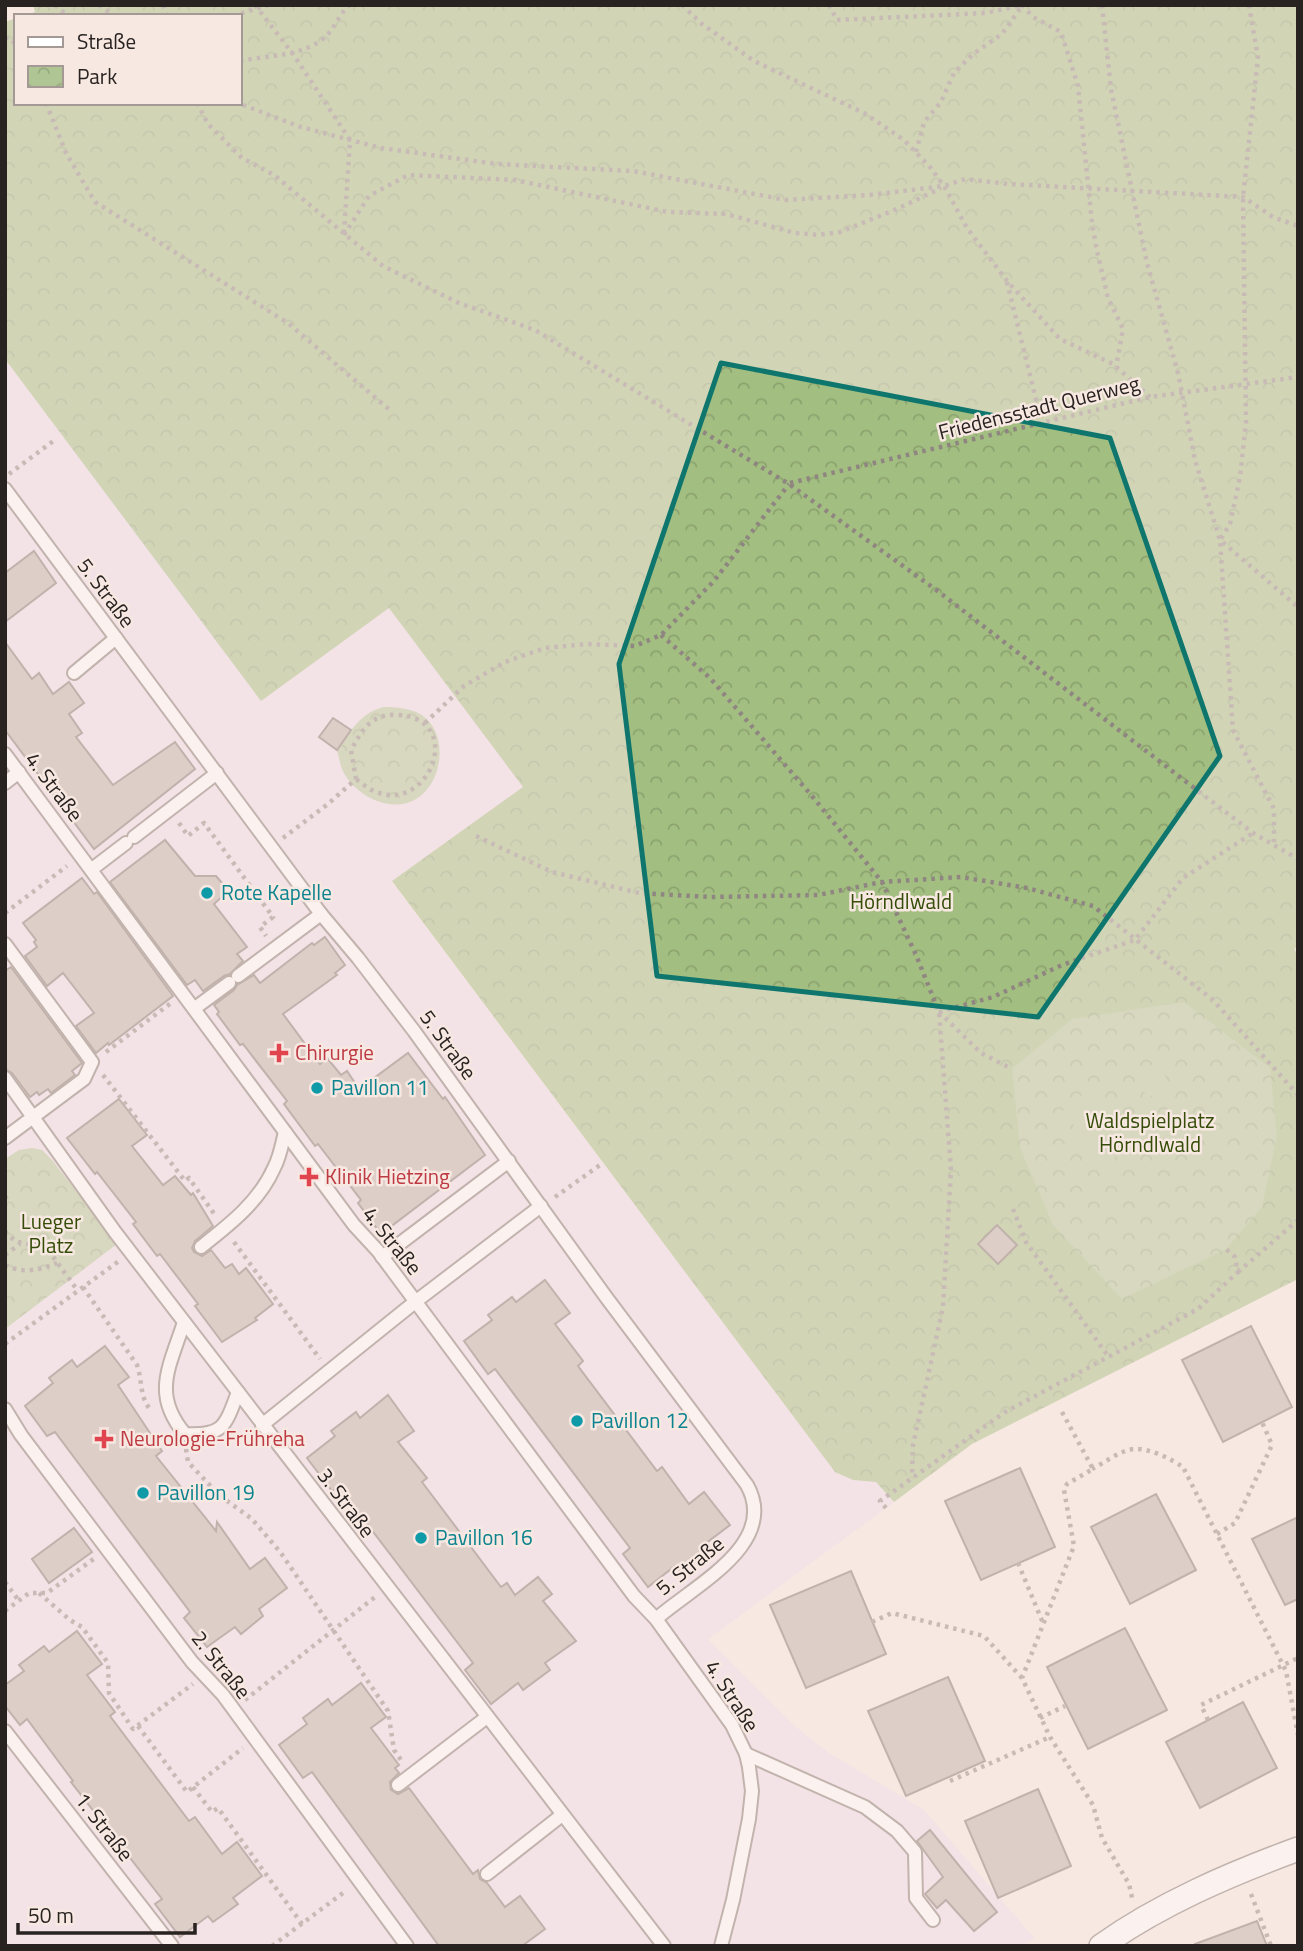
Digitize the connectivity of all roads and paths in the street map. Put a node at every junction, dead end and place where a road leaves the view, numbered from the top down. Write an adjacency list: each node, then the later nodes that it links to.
1 (268, 5): 8 (path)
2 (350, 5): 10 (path)
3 (682, 5): 16 (path)
4 (829, 5): 16 (path)
5 (1022, 5): 18 (path)
6 (1102, 5): 19 (path)
7 (1249, 5): 20 (path)
8 (256, 7): 9 (path); 10 (path)
9 (238, 14)
10 (293, 54): 11 (path); 15 (path)
11 (242, 61)
12 (242, 102): 15 (path)
13 (47, 105): 29 (path)
14 (198, 105): 22 (path)
15 (350, 140): 17 (path); 22 (path)
16 (916, 152): 17 (path)
17 (944, 186): 18 (path); 22 (path); 23 (path)
18 (1089, 189): 19 (path); 24 (path)
19 (1133, 191): 20 (path); 27 (path)
20 (1243, 197): 21 (path); 26 (path)
21 (1298, 226)
22 (344, 235): 33 (path)
23 (1007, 281): 24 (path); 30 (path)
24 (1116, 367): 28 (path)
25 (1298, 377): 26 (path, Friedensstadt Querweg)
26 (1247, 384): 27 (path, Friedensstadt Querweg); 35 (path)
27 (1182, 393): 28 (path, Friedensstadt Querweg); 35 (path)
28 (1150, 397): 30 (path, Friedensstadt Querweg)
29 (392, 412)
30 (1042, 424): 33 (path, Friedensstadt Querweg)
31 (56, 439): 32 (path)
32 (5, 477)
33 (789, 484): 37 (path); 47 (path)
34 (5, 489): 38 (lane, 5. Straße)
35 (1220, 540): 36 (path); 49 (path)
36 (1298, 607)
37 (661, 635): 40 (path); 54 (path)
38 (116, 638): 39 (lane); 43 (lane, 5. Straße)
39 (74, 673)
40 (425, 723): 44 (path); 44 (path)
41 (5, 754): 42 (lane, 4. Straße)
42 (19, 772): 45 (lane); 51 (lane, 4. Straße)
43 (217, 773): 46 (lane); 50 (lane, 5. Straße)
44 (356, 779): 50 (path)
45 (5, 783)
46 (169, 810): 53 (lane); 59 (path)
47 (1253, 833): 49 (path); 57 (path)
48 (476, 836): 54 (path)
49 (1274, 845): 52 (path)
50 (271, 846): 56 (lane, 5. Straße)
51 (82, 855): 53 (lane, 4. Straße); 55 (path)
52 (1298, 859)
53 (92, 869): 60 (lane, 4. Straße)
54 (882, 882): 57 (path); 62 (path)
55 (5, 913)
56 (321, 914): 59 (lane); 70 (lane, 5. Straße)
57 (1135, 940): 62 (path); 66 (path)
58 (5, 944): 63 (lane)
59 (274, 948): 61 (lane)
60 (184, 993): 61 (lane, 4. Straße); 63 (path)
61 (195, 1008): 68 (lane, 4. Straße)
62 (939, 1012): 64 (path); 103 (path)
63 (92, 1062): 67 (lane); 77 (path)
64 (1012, 1069)
65 (5, 1079): 67 (lane, 3. Straße)
66 (1298, 1095)
67 (35, 1118): 69 (lane); 82 (lane, 3. Straße)
68 (285, 1132): 77 (lane); 84 (lane, 4. Straße)
69 (5, 1138)
70 (509, 1161): 74 (lane, 5. Straße); 84 (lane)
71 (600, 1165): 74 (path)
72 (5, 1196): 73 (path)
73 (5, 1205)
74 (541, 1206): 90 (lane); 113 (lane, 5. Straße)
75 (1013, 1209): 93 (path)
76 (1298, 1220): 87 (path)
77 (224, 1228): 80 (lane); 94 (path)
78 (5, 1231): 79 (path)
79 (20, 1244): 83 (path); 85 (path)
80 (201, 1247)
81 (1226, 1249): 87 (path)
82 (131, 1252): 88 (path); 91 (lane, 3. Straße)
83 (5, 1255)
84 (382, 1257): 90 (lane, 4. Straße)
85 (57, 1263): 86 (path); 89 (path)
86 (5, 1265)
87 (1238, 1272): 93 (path)
88 (83, 1287): 89 (path); 96 (path)
89 (78, 1291): 92 (path)
90 (415, 1302): 94 (lane); 113 (lane, 4. Straße)
91 (184, 1322): 95 (lane, 3. Straße); 96 (lane)
92 (5, 1344)
93 (1108, 1356): 103 (path)
94 (329, 1371): 100 (lane)
95 (238, 1392): 100 (lane, 3. Straße); 101 (lane)
96 (168, 1406): 101 (lane)
97 (5, 1409): 106 (lane, 2. Straße)
98 (1062, 1412): 102 (path)
99 (1262, 1422): 105 (path)
100 (262, 1425): 109 (lane, 3. Straße)
101 (184, 1434): 116 (path)
102 (1093, 1469): 105 (path); 115 (path)
103 (912, 1478): 104 (path)
104 (886, 1508)
105 (1217, 1534): 118 (path)
106 (107, 1549): 110 (path); 119 (lane, 2. Straße)
107 (1018, 1563): 115 (path)
108 (5, 1581): 111 (path)
109 (387, 1588): 116 (path); 123 (lane, 3. Straße)
110 (39, 1593): 111 (path); 126 (path)
111 (19, 1601): 112 (path)
112 (5, 1611)
113 (656, 1619): 131 (lane, 4. Straße)
114 (872, 1622): 120 (path)
115 (1044, 1623): 120 (path)
116 (332, 1632): 122 (path); 132 (path)
117 (1298, 1658): 118 (path)
118 (1283, 1665): 125 (path); 128 (path)
119 (204, 1676): 122 (lane, 2. Straße); 126 (path)
120 (1022, 1678): 124 (path)
121 (1065, 1706): 124 (path)
122 (233, 1709): 130 (lane, 2. Straße)
123 (487, 1717): 132 (lane); 136 (lane, 3. Straße)
124 (1040, 1718): 129 (path)
125 (1208, 1720)
126 (138, 1726): 135 (path)
127 (5, 1731): 144 (lane, 1. Straße)
128 (1298, 1735)
129 (1050, 1737): 133 (path); 142 (path)
130 (255, 1739): 135 (path); 139 (lane, 2. Straße)
131 (746, 1754): 141 (lane); 148 (lane, 4. Straße)
132 (411, 1773): 134 (lane)
133 (950, 1781)
134 (397, 1785)
135 (193, 1787): 143 (path)
136 (562, 1815): 138 (lane); 147 (lane, 3. Straße)
137 (1298, 1849): 142 (street)
138 (487, 1874)
139 (359, 1881): 143 (path); 146 (lane, 2. Straße)
140 (1251, 1894): 150 (path)
141 (933, 1920)
142 (1137, 1920): 149 (street)
143 (302, 1924): 145 (path)
144 (172, 1946)
145 (272, 1946)
146 (407, 1946)
147 (664, 1946)
148 (721, 1946)
149 (1101, 1946)
150 (1271, 1946)

